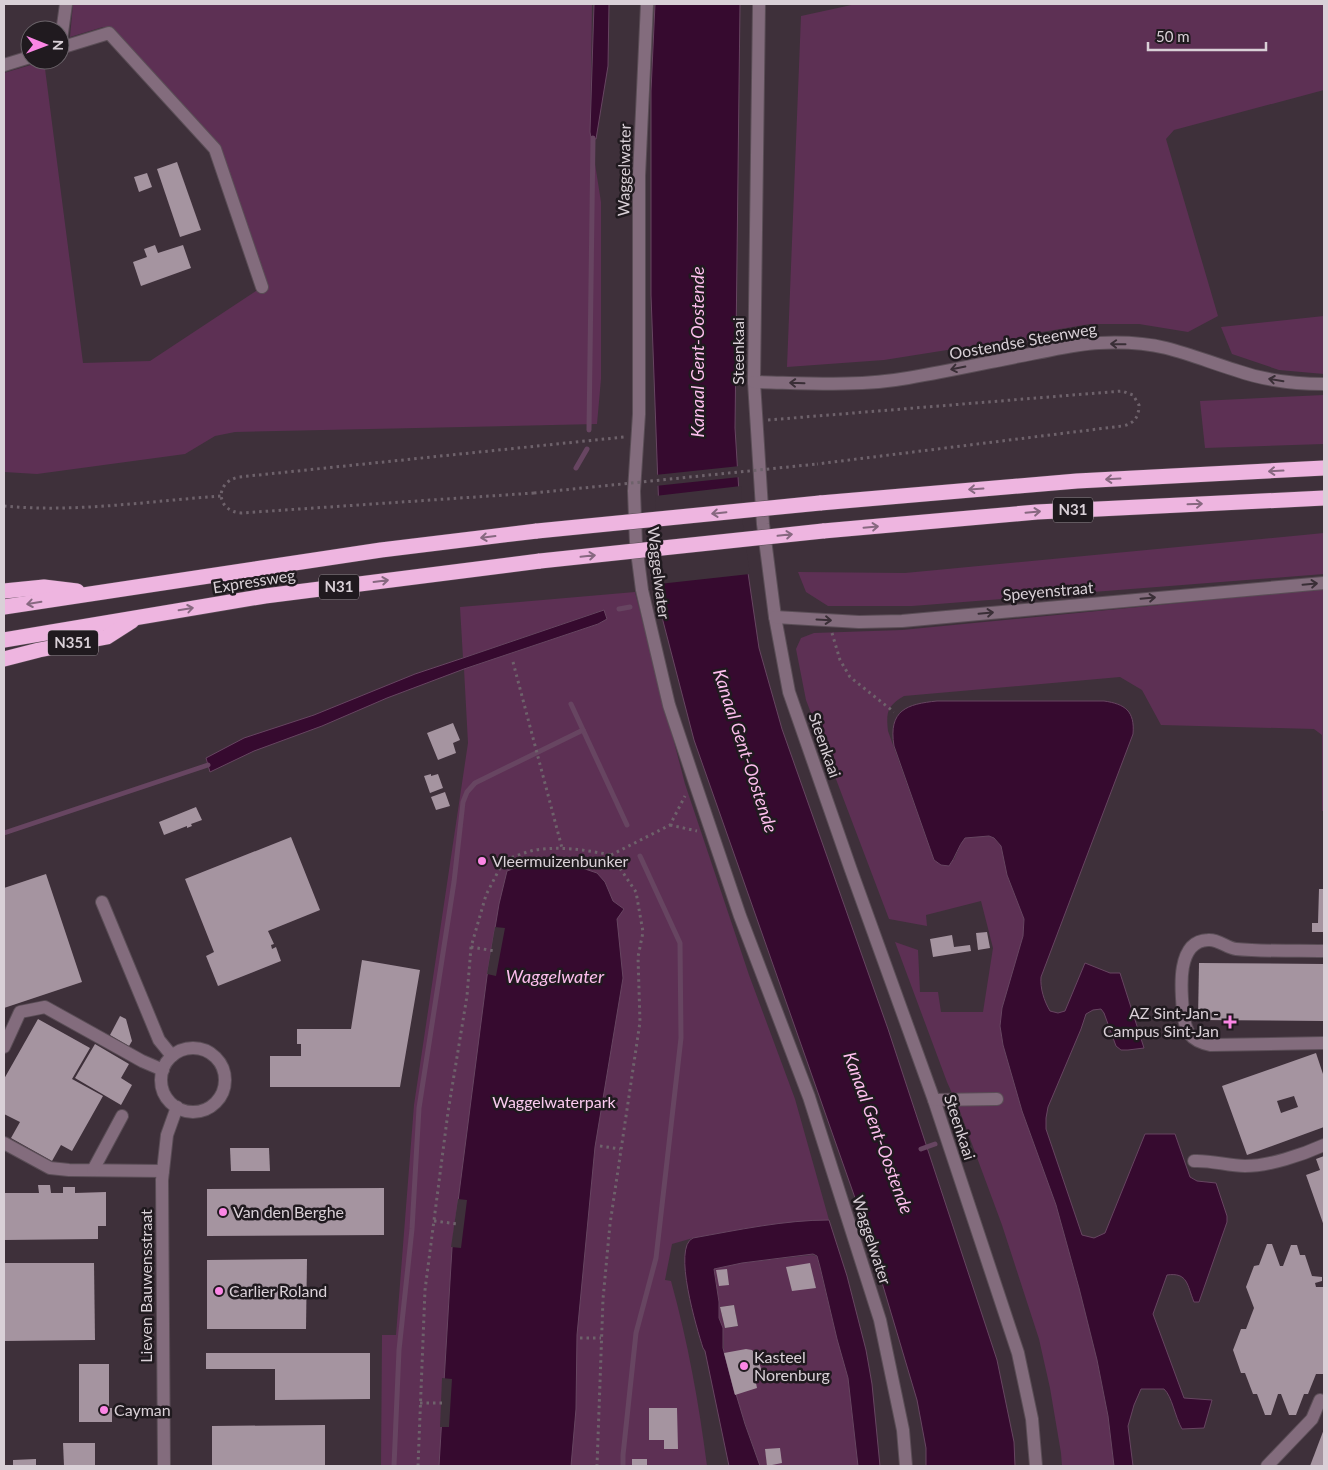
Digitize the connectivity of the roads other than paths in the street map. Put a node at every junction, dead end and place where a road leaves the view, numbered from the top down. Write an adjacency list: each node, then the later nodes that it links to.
1 (66, 4): 4 (street)
2 (647, 4): 38 (street, Waggelwater)
3 (759, 4): 9 (street, Steenkaai)
4 (64, 20)
5 (70, 44): 8 (street)
6 (20, 60): 7 (street)
7 (4, 65)
8 (262, 287)
9 (754, 382): 10 (street, Oostendse Steenweg, one-way to 9); 18 (street, Steenkaai)
10 (1324, 384)
11 (1324, 468): 15 (highway, Expressweg / N31, one-way to 15, bridge)
12 (1324, 498): 17 (highway, Expressweg / N31, one-way to 12, bridge)
13 (1324, 583): 18 (street, Speyenstraat, one-way to 13)
14 (4, 591): 15 (highway)
15 (98, 593): 16 (highway, Expressweg / N31, one-way to 16)
16 (4, 607)
17 (138, 617): 19 (highway, Expressweg / N31); 20 (highway, N351)
18 (775, 617): 27 (street, Steenkaai)
19 (4, 640)
20 (4, 659)
21 (102, 902): 25 (street)
22 (1324, 951): 23 (street)
23 (1324, 1043)
24 (4, 1047): 26 (street)
25 (172, 1056): 26 (street); 29 (street)
26 (163, 1070): 29 (street)
27 (934, 1100): 28 (street); 39 (street, Steenkaai)
28 (996, 1100)
29 (177, 1107): 35 (street, Lieven Bauwensstraat)
30 (122, 1116): 34 (street)
31 (4, 1142): 34 (street)
32 (1324, 1146): 33 (street)
33 (1194, 1161)
34 (93, 1170): 35 (street)
35 (163, 1170): 37 (street, Lieven Bauwensstraat)
36 (1320, 1400): 40 (street)
37 (164, 1466)
38 (906, 1466)
39 (1036, 1466)
40 (1267, 1466)

